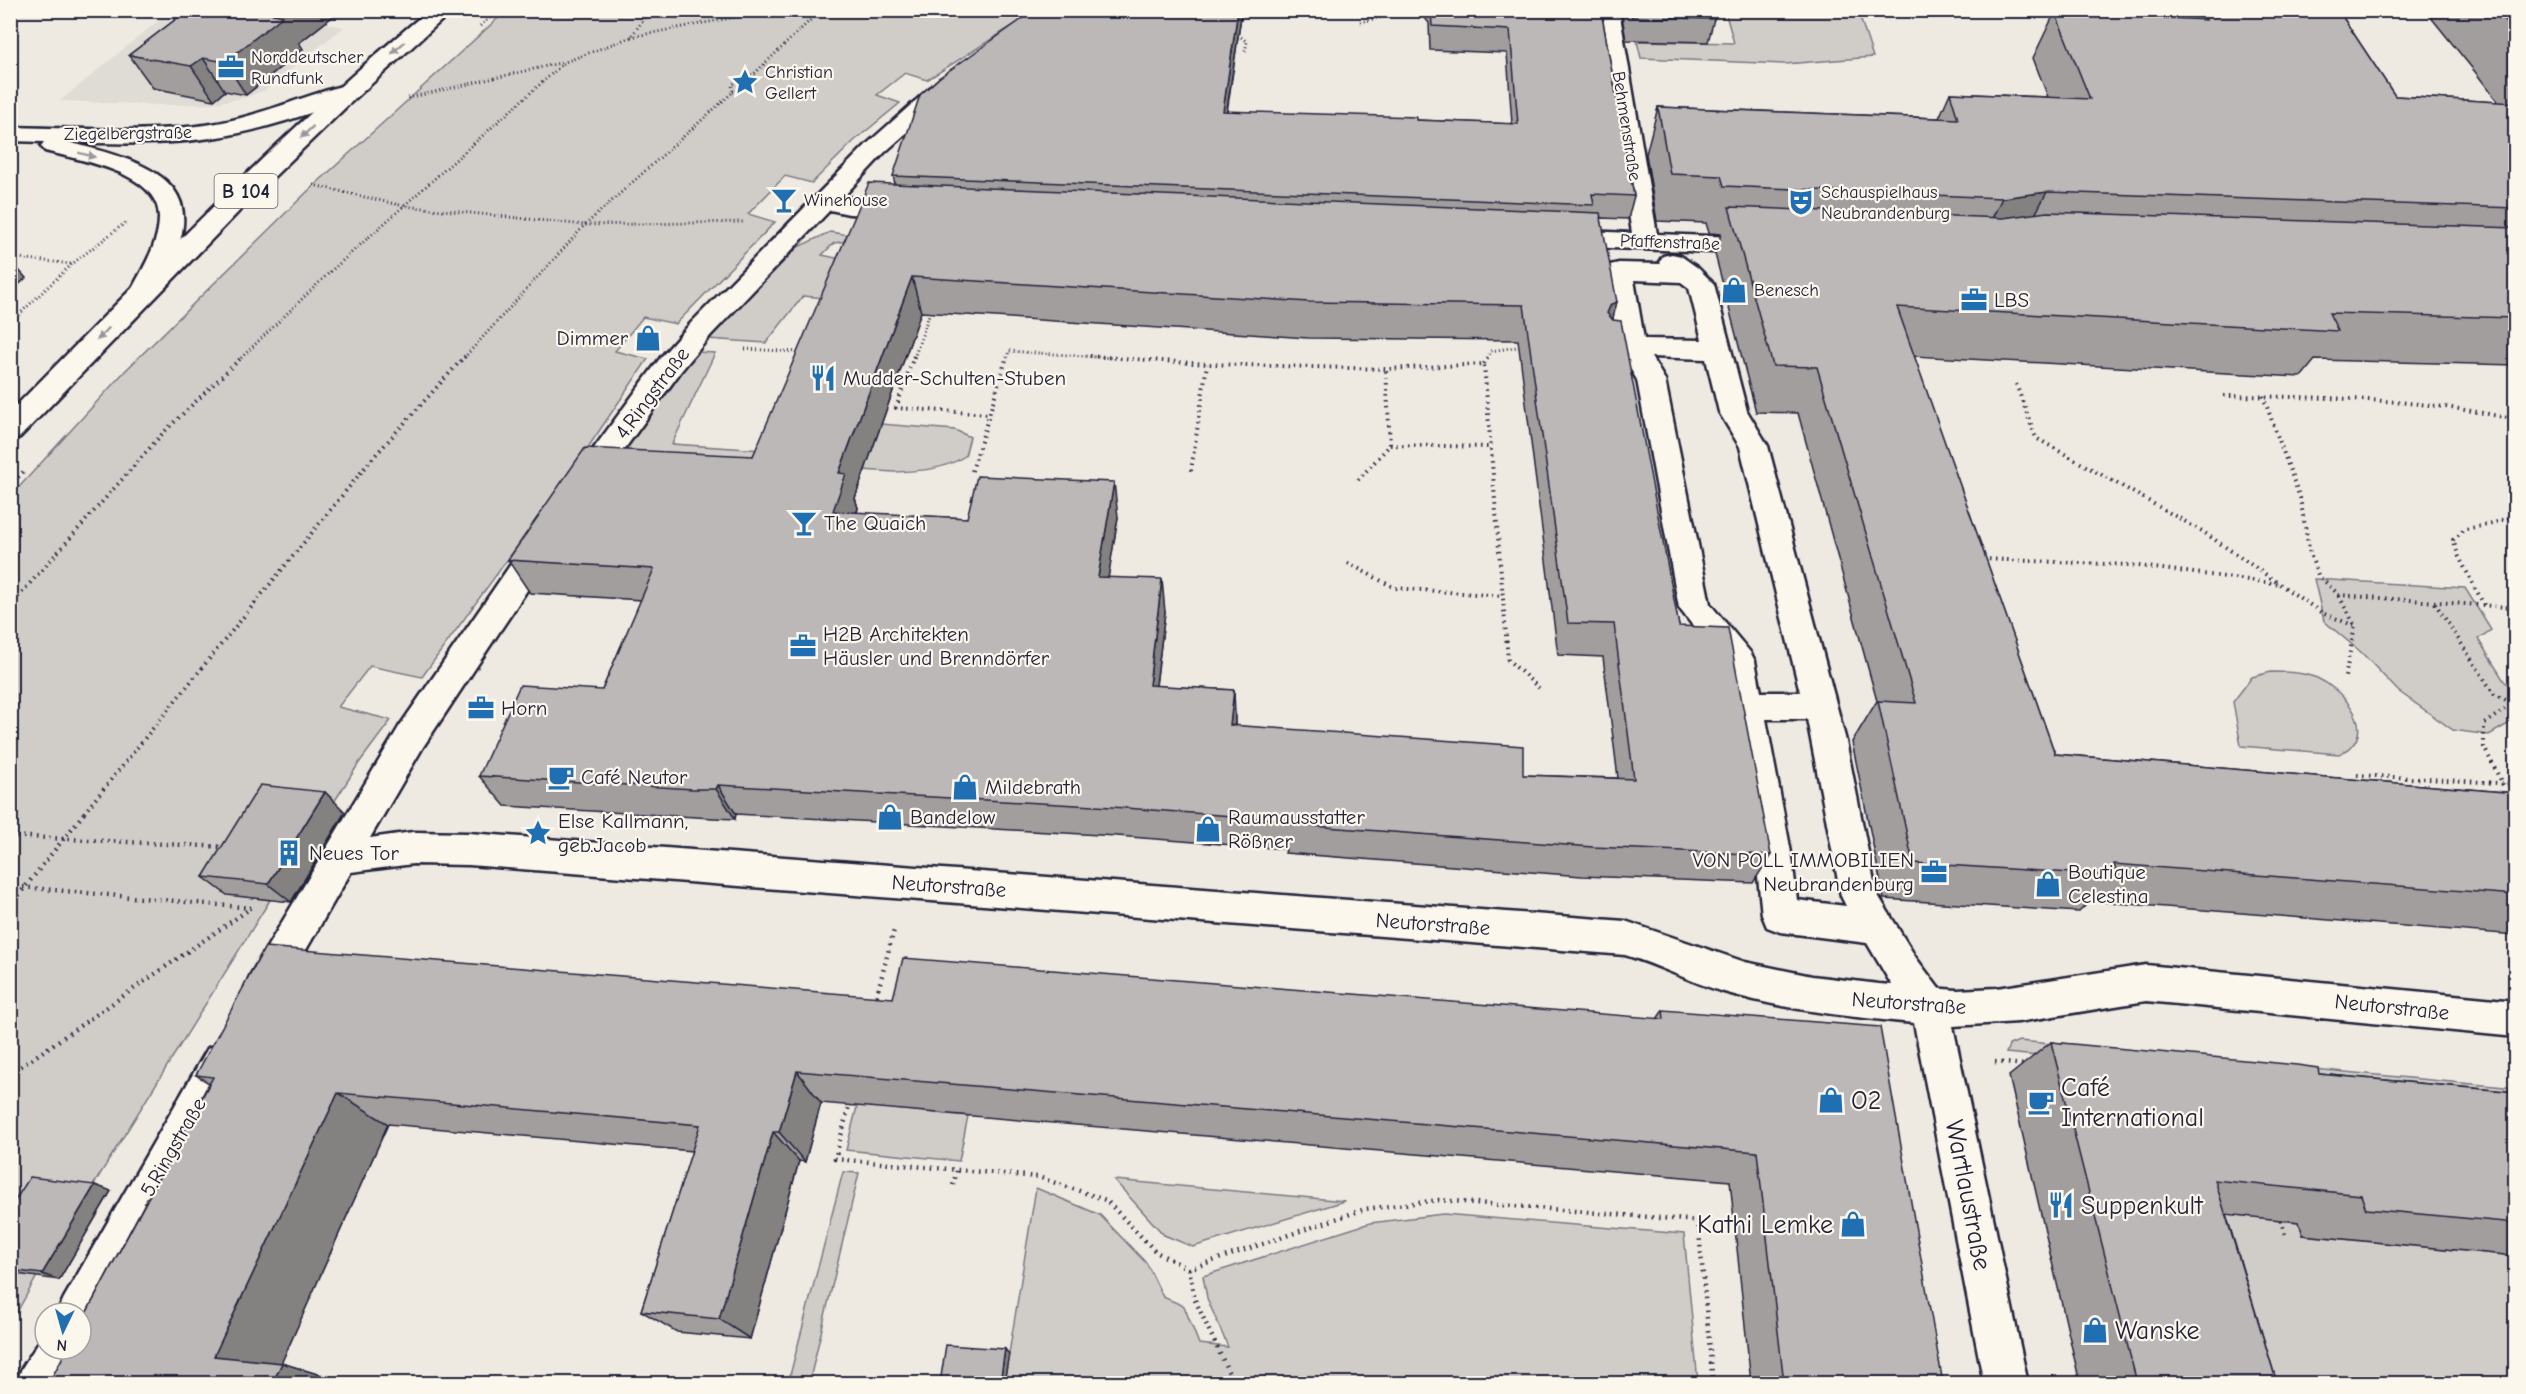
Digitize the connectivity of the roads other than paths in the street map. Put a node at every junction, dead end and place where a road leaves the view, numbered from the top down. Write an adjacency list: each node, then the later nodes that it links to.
1 (443, 10): 4 (street, B 104, one-way to 4)
2 (1608, 10): 9 (street, Behmenstraße)
3 (969, 69): 6 (street, 4.Ringstraße)
4 (349, 92): 5 (street, Ziegelbergstraße); 12 (street, B 104, one-way to 12)
5 (10, 134): 12 (street, Ziegelbergstraße, one-way to 12)
6 (826, 201): 7 (street); 18 (street, 4.Ringstraße)
7 (928, 210)
8 (1539, 237): 9 (street, Pfaffenstraße)
9 (1646, 242): 10 (street, Pfaffenstraße); 11 (street)
10 (1782, 247)
11 (1689, 274): 13 (street); 14 (street)
12 (144, 291): 15 (street, B 104, one-way to 15)
13 (1621, 348): 14 (street); 16 (street)
14 (1716, 350): 17 (street)
15 (10, 430)
16 (1748, 705): 17 (street); 19 (street)
17 (1820, 706): 19 (street)
18 (341, 858): 20 (street, Neutorstraße); 22 (street, 5.Ringstraße)
19 (1877, 927): 20 (street)
20 (1930, 1007): 21 (street, Neutorstraße); 25 (street, Wartlaustraße)
21 (2516, 1019)
22 (86, 1301)
23 (51, 1361): 24 (street)
24 (39, 1383)
25 (2006, 1383)

